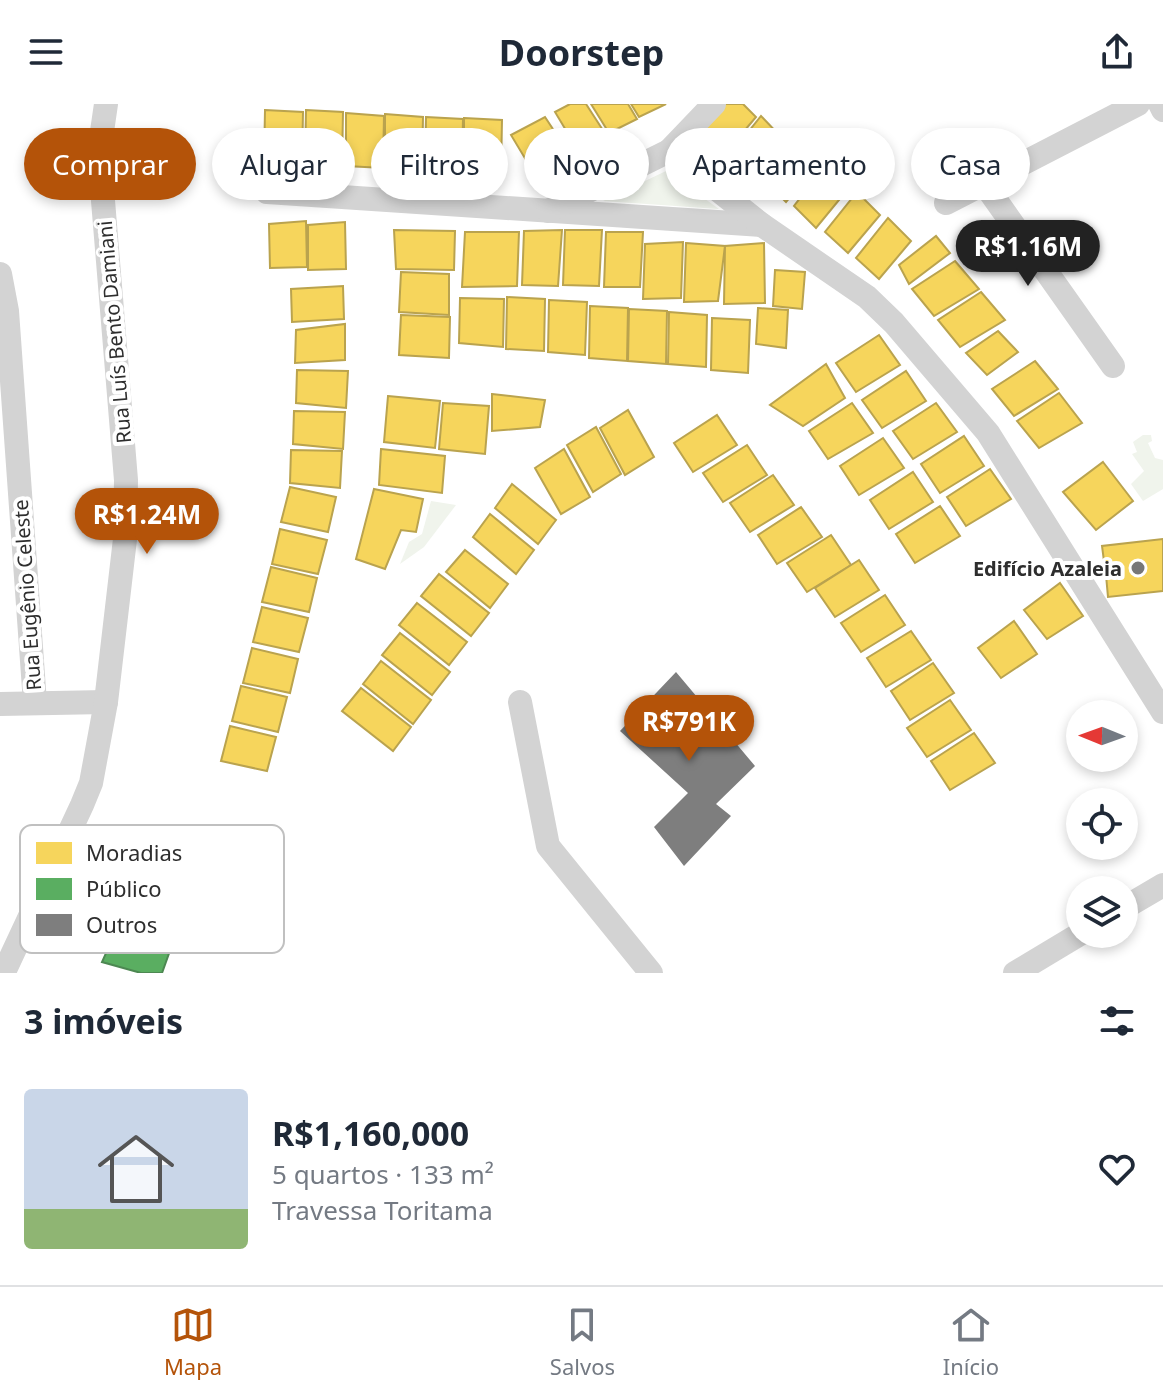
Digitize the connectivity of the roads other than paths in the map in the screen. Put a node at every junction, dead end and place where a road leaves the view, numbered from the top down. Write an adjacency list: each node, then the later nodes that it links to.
1 (106, 104): 18 (street, Rua Luís Bento Damiani)
2 (714, 104): 6 (street)
3 (1138, 104): 8 (street)
4 (1160, 104): 5 (street)
5 (1163, 110)
6 (691, 128)
7 (665, 153): 14 (street)
8 (1030, 158)
9 (355, 198): 14 (street)
10 (731, 200): 15 (street)
11 (951, 200): 13 (street)
12 (996, 200): 17 (street)
13 (946, 203)
14 (548, 211): 15 (street)
15 (762, 225): 22 (street)
16 (0, 274): 20 (street, Rua Eugênio Celeste)
17 (1113, 366)
18 (106, 702): 20 (street, Rua Eugênio Celeste); 23 (street, Rua Luís Bento Damiani)
19 (520, 702): 30 (street)
20 (35, 703): 21 (street)
21 (0, 704)
22 (1163, 712)
23 (73, 825)
24 (1163, 885): 25 (street)
25 (1138, 900)
26 (20, 938): 29 (street, Rua Luís Bento Damiani)
27 (1066, 943): 28 (street)
28 (1025, 971)
29 (4, 972)
30 (651, 973)

